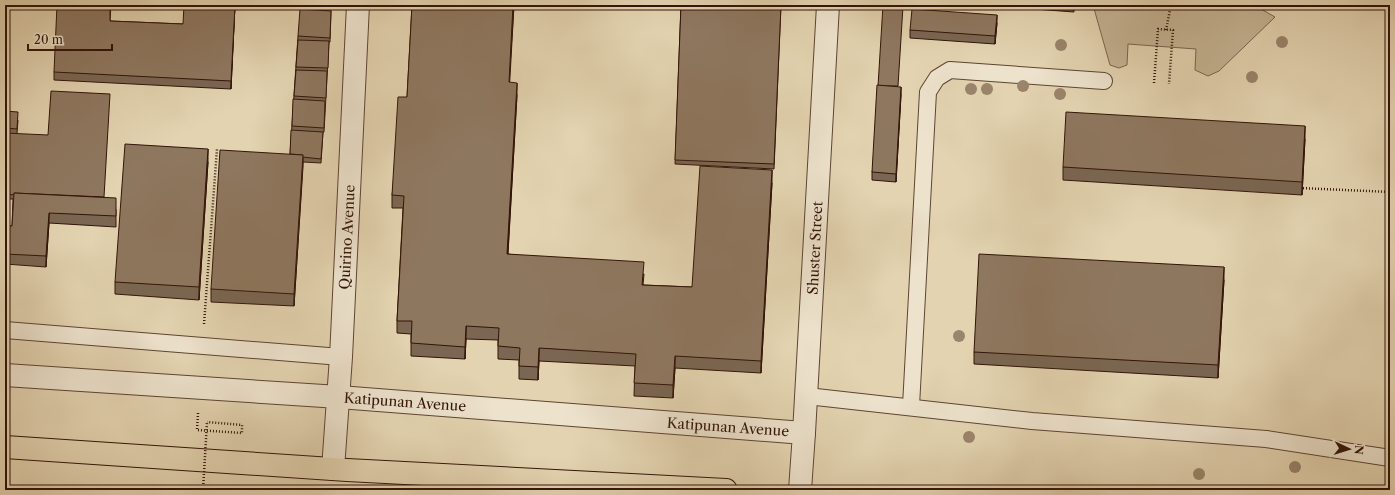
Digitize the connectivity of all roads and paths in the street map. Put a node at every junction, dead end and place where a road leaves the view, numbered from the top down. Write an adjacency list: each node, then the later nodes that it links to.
1 (358, 5): 13 (street, Quirino Avenue)
2 (828, 5): 16 (street, Shuster Street)
3 (1171, 5): 4 (path)
4 (1166, 30): 6 (path); 7 (path)
5 (1104, 81): 18 (lane)
6 (1154, 83)
7 (1169, 84)
8 (217, 149): 12 (path)
9 (1296, 188): 10 (path)
10 (1390, 192)
11 (5, 330): 12 (lane)
12 (202, 346): 13 (lane)
13 (341, 357): 17 (street, Quirino Avenue)
14 (5, 375): 15 (street, Katipunan Avenue)
15 (200, 388): 17 (street, Katipunan Avenue); 23 (path, bridge)
16 (807, 396): 18 (lane); 19 (street, Shuster Street)
17 (339, 397): 19 (street, Katipunan Avenue); 22 (street, Quirino Avenue)
18 (911, 406): 21 (lane)
19 (804, 433): 25 (street, Shuster Street)
20 (5, 447): 22 (main road)
21 (1390, 458)
22 (333, 469): 24 (main road)
23 (203, 490)
24 (726, 490)
25 (800, 490)

